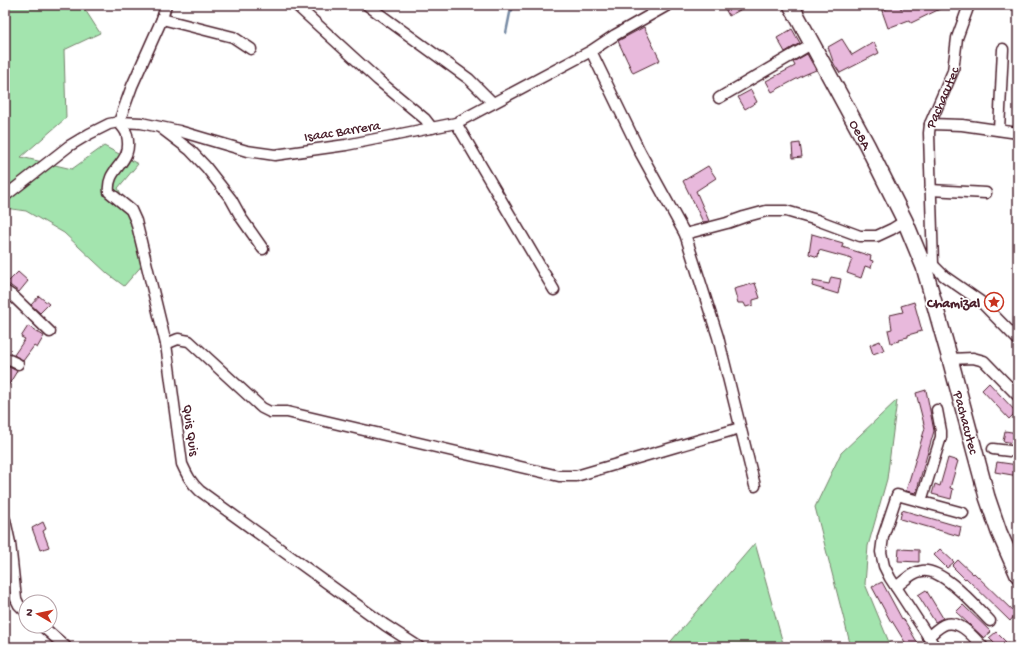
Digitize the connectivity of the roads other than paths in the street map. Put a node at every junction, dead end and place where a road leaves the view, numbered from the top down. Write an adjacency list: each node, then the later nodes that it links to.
1 (166, 5): 7 (street)
2 (296, 5): 18 (street)
3 (367, 5): 13 (street)
4 (668, 5): 11 (street, Isaac Barrera)
5 (791, 5): 8 (street, Oe8A)
6 (969, 5): 16 (street, Pachacutec)
7 (162, 19): 9 (street); 14 (street)
8 (813, 43): 12 (street); 24 (street, Oe8A)
9 (252, 49)
10 (1003, 49): 19 (street)
11 (591, 51): 13 (street, Isaac Barrera); 25 (street)
12 (719, 98)
13 (493, 103): 15 (street, Isaac Barrera)
14 (119, 122): 17 (street, Isaac Barrera); 23 (street); 32 (street, Quis Quis)
15 (456, 123): 18 (street, Isaac Barrera); 28 (street)
16 (930, 124): 19 (street); 21 (street, Pachacutec)
17 (160, 127): 18 (street, Isaac Barrera); 26 (street)
18 (432, 128)
19 (999, 130): 20 (street)
20 (1018, 133)
21 (930, 190): 22 (street); 27 (street, Pachacutec)
22 (986, 193)
23 (5, 196)
24 (905, 221): 25 (street); 27 (street, Oe8A)
25 (685, 234): 38 (street)
26 (263, 249)
27 (928, 266): 31 (street); 34 (street, Pachacutec)
28 (554, 290)
29 (5, 291): 30 (street)
30 (50, 332)
31 (1018, 340)
32 (166, 344): 38 (street); 52 (street, Quis Quis)
33 (5, 358): 35 (street)
34 (950, 359): 36 (street); 45 (street, Pachacutec)
35 (18, 364)
36 (1018, 396)
37 (937, 410): 42 (street)
38 (740, 428): 41 (street)
39 (993, 448): 40 (street)
40 (1018, 452)
41 (755, 486)
42 (921, 502): 43 (street); 46 (street)
43 (963, 513)
44 (5, 520): 47 (street)
45 (1018, 574)
46 (896, 587): 48 (street); 50 (street)
47 (18, 603)
48 (990, 621)
49 (51, 634): 51 (street)
50 (928, 637): 53 (street); 54 (street)
51 (66, 647)
52 (419, 647)
53 (935, 647)
54 (983, 647)

